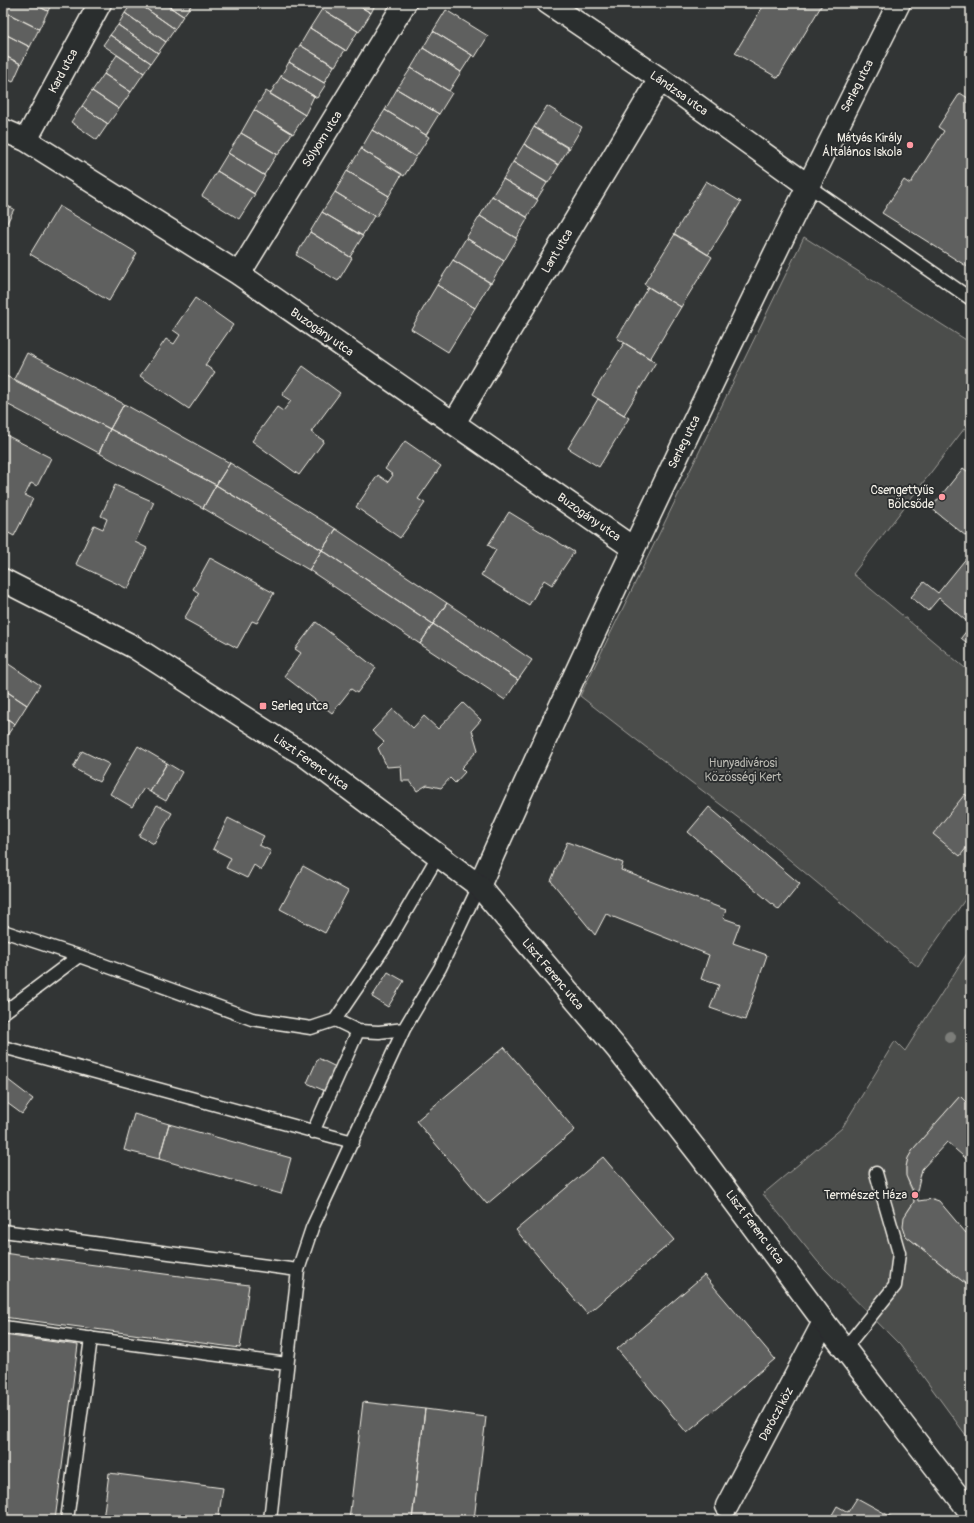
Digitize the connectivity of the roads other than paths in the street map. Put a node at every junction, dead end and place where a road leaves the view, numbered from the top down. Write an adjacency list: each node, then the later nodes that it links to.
1 (100, 3): 7 (street, Kard utca)
2 (405, 3): 9 (street, Sólyom utca)
3 (548, 3): 5 (street, Lándzsa utca)
4 (899, 3): 8 (street, Serleg utca)
5 (660, 80): 8 (street, Lándzsa utca); 11 (street, Lant utca)
6 (3, 130): 7 (street, Buzogány utca)
7 (26, 140): 9 (street, Buzogány utca)
8 (808, 185): 10 (lane); 12 (street, Serleg utca)
9 (239, 274): 11 (street, Buzogány utca)
10 (971, 299)
11 (454, 423): 12 (street, Buzogány utca)
12 (633, 548): 15 (street, Serleg utca)
13 (3, 580): 14 (street, Liszt Ferenc utca)
14 (438, 856): 15 (street, Liszt Ferenc utca); 19 (lane)
15 (479, 886): 20 (lane); 28 (street, Liszt Ferenc utca)
16 (3, 931): 17 (lane)
17 (79, 956): 18 (lane); 19 (lane)
18 (3, 1013)
19 (335, 1020): 21 (lane)
20 (404, 1029): 21 (lane); 24 (lane)
21 (358, 1031): 23 (lane)
22 (3, 1047): 23 (lane)
23 (313, 1132): 24 (lane)
24 (353, 1142): 27 (lane)
25 (876, 1173): 31 (lane)
26 (3, 1231): 27 (lane)
27 (298, 1270): 32 (lane)
28 (824, 1322): 31 (street, Liszt Ferenc utca); 33 (street, Daróczi köz)
29 (3, 1327): 30 (lane)
30 (91, 1338): 32 (lane); 35 (lane)
31 (845, 1348): 34 (street, Liszt Ferenc utca)
32 (288, 1364): 36 (lane)
33 (727, 1506)
34 (971, 1513)
35 (67, 1520)
36 (270, 1520)

